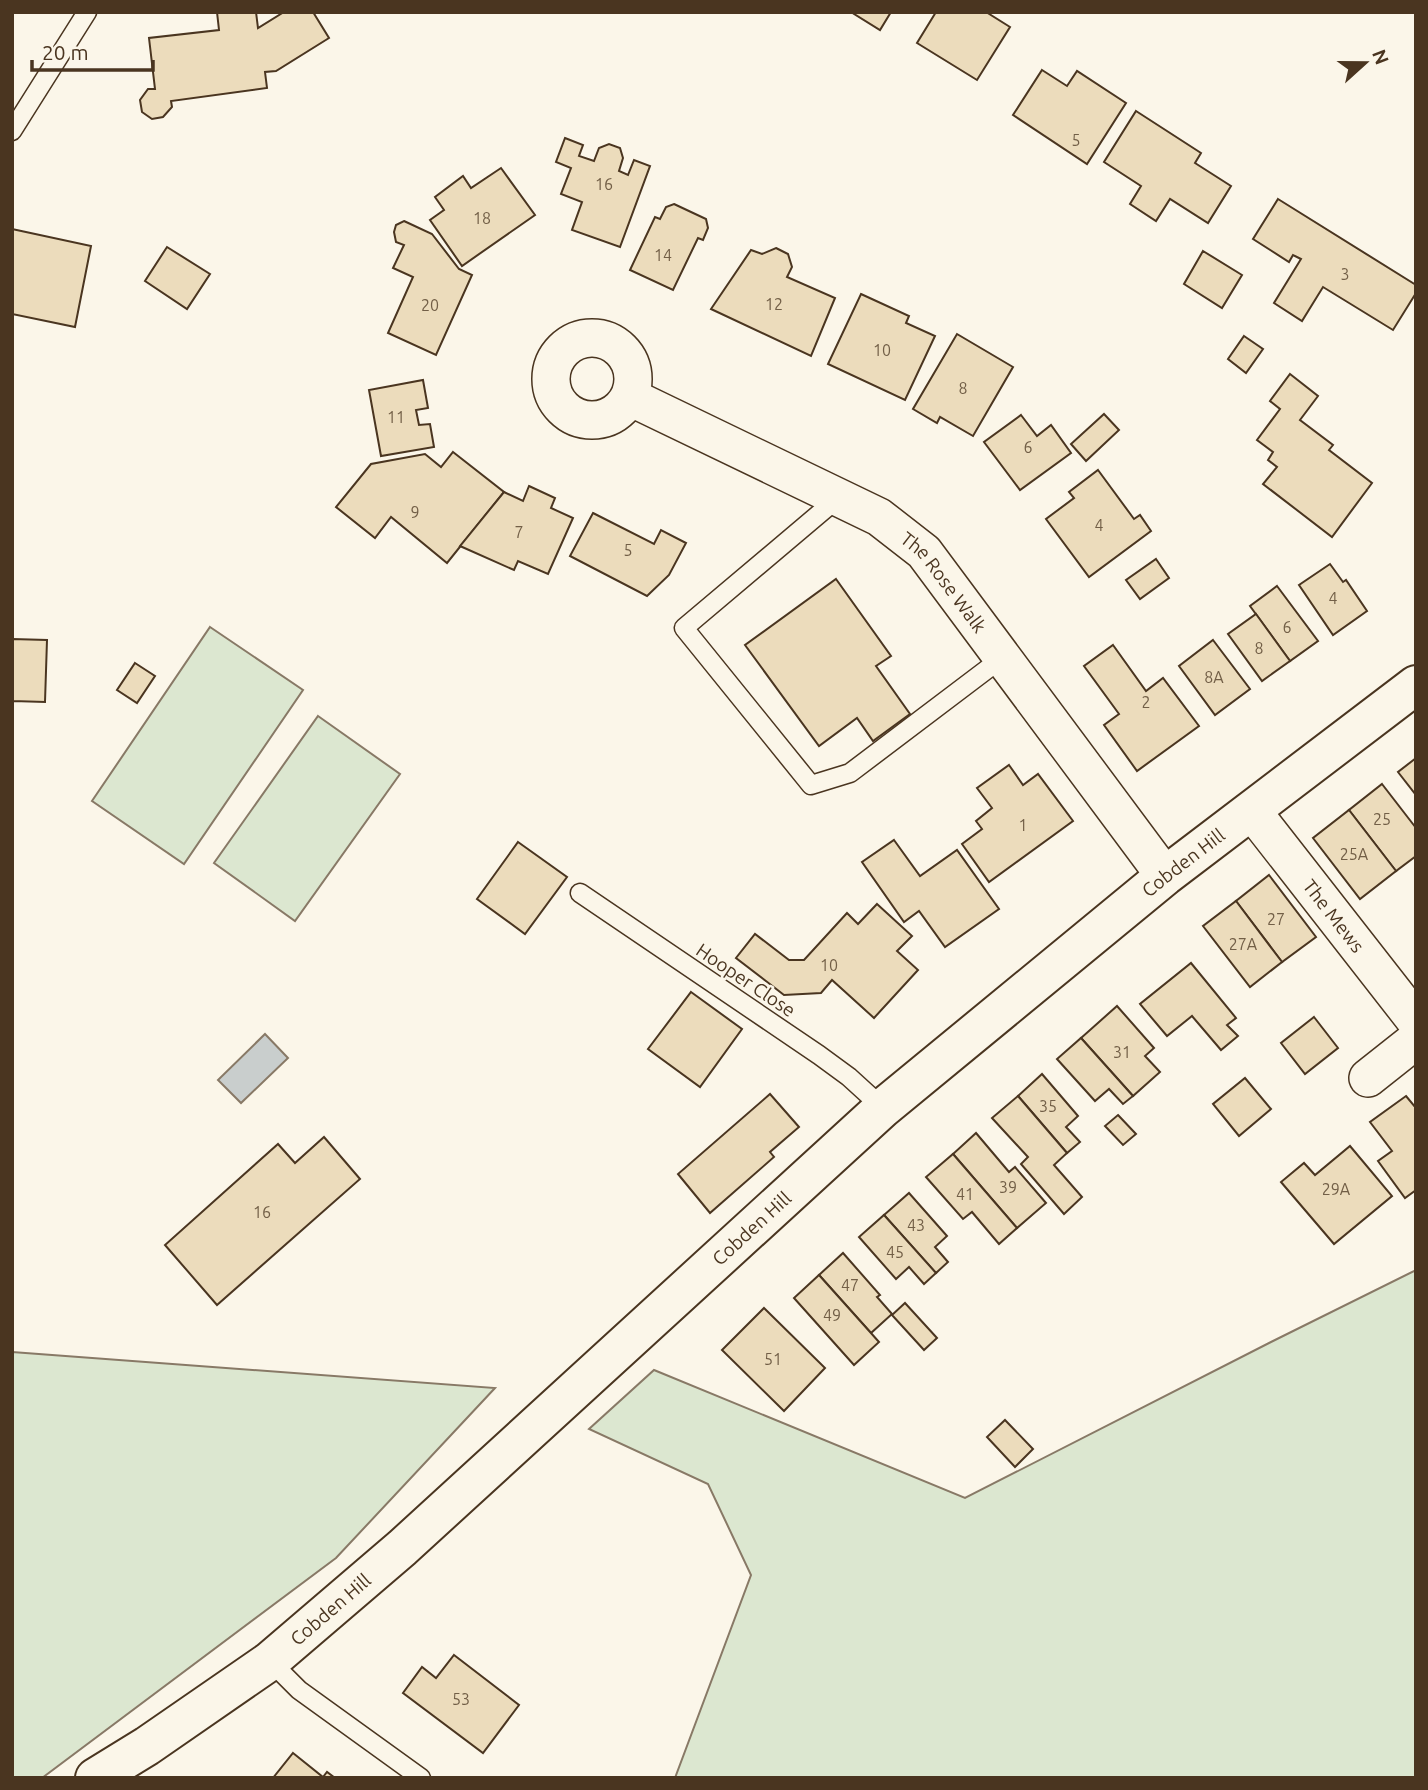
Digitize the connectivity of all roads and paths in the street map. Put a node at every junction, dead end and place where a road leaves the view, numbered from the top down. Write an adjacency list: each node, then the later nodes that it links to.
1 (87, 12): 2 (lane)
2 (12, 131)
3 (630, 397): 4 (street, The Rose Walk)
4 (838, 498): 5 (street, The Rose Walk); 5 (lane)
5 (1002, 658): 8 (street, The Rose Walk)
6 (1416, 685): 7 (main road, Cobden Hill)
7 (1252, 811): 8 (main road, Cobden Hill); 10 (street, The Mews)
8 (1165, 876): 13 (main road, Cobden Hill)
9 (580, 893): 13 (lane, Hooper Close)
10 (1416, 1021)
11 (1416, 1040): 12 (street)
12 (1368, 1078)
13 (883, 1108): 14 (main road, Cobden Hill)
14 (270, 1661): 15 (main road, Cobden Hill); 16 (lane)
15 (94, 1778)
16 (421, 1778)

